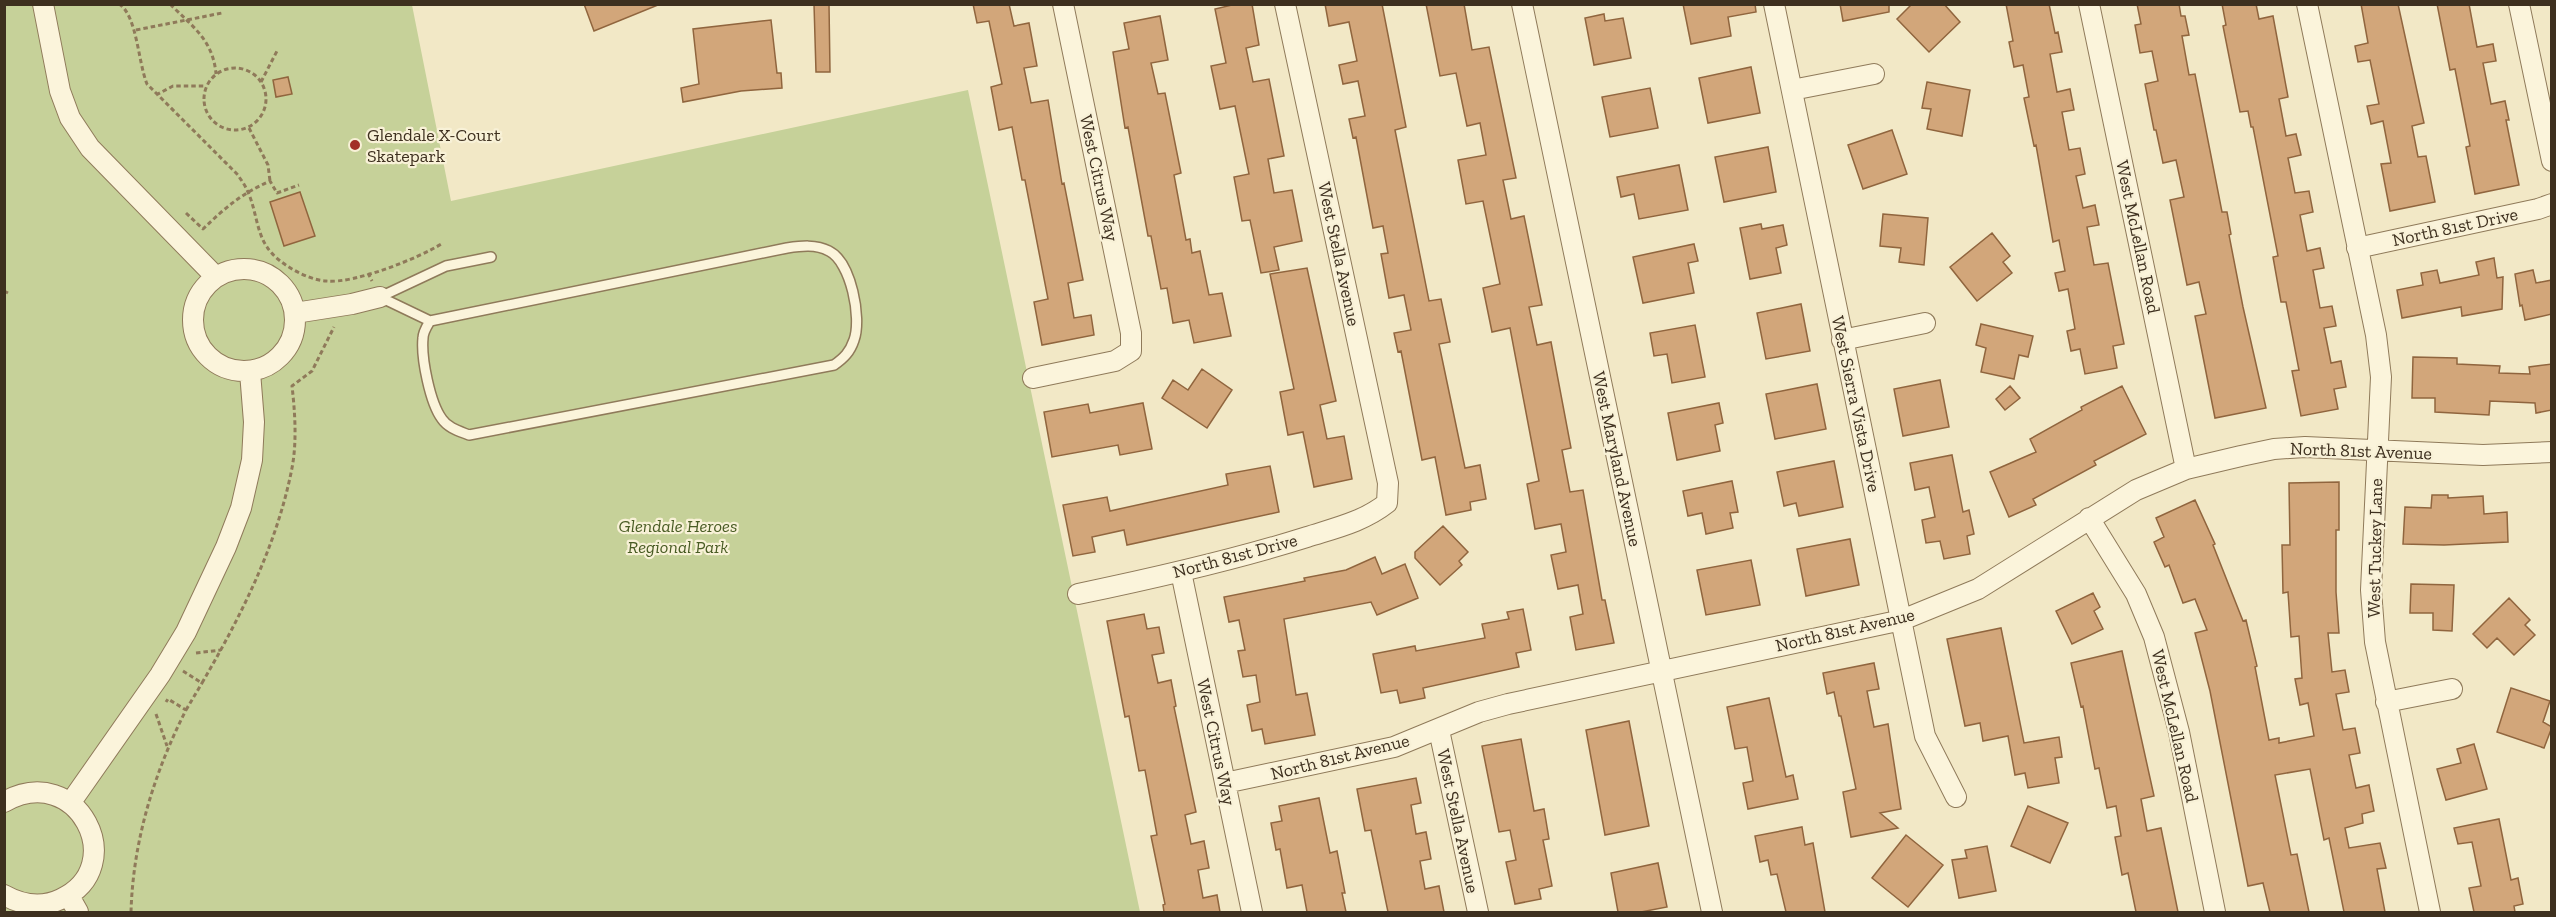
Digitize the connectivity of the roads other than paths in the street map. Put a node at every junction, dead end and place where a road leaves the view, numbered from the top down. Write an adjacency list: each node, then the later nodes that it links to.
1 (43, 4): 15 (street)
2 (1285, 4): 26 (street, West Stella Avenue)
3 (1522, 4): 31 (street, West Maryland Avenue)
4 (1774, 4): 10 (street, West Sierra Vista Drive)
5 (2089, 4): 25 (street, West McLellan Road)
6 (2307, 4): 13 (street, West Tuckey Lane)
7 (2519, 4): 11 (street)
8 (1065, 5): 22 (street, West Citrus Way)
9 (1874, 74): 10 (street)
10 (1792, 90): 20 (street, West Sierra Vista Drive)
11 (2552, 160)
12 (2552, 204): 13 (street, North 81st Drive)
13 (2357, 248): 23 (street, West Tuckey Lane)
14 (491, 257): 16 (lane)
15 (216, 278): 17 (street); 21 (street)
16 (380, 297): 17 (street); 18 (lane)
17 (295, 313): 21 (street)
18 (430, 321): 18 (lane)
19 (1925, 323): 20 (street)
20 (1842, 340): 30 (street, West Sierra Vista Drive)
21 (250, 372): 38 (street)
22 (1033, 378)
23 (2379, 452): 24 (street, North 81st Avenue); 25 (street, North 81st Avenue); 33 (street, West Tuckey Lane)
24 (2552, 452)
25 (2186, 469): 27 (street, North 81st Avenue)
26 (1387, 503): 28 (street, North 81st Drive)
27 (2089, 518): 30 (street, North 81st Avenue); 44 (street, West McLellan Road)
28 (1181, 572): 29 (street, North 81st Drive); 35 (street, West Citrus Way)
29 (1078, 594)
30 (1902, 620): 31 (street, North 81st Avenue); 36 (street, West Sierra Vista Drive)
31 (1662, 671): 34 (street, North 81st Avenue); 43 (street, West Maryland Avenue)
32 (2452, 689): 33 (street)
33 (2386, 702): 45 (street, West Tuckey Lane)
34 (1439, 730): 35 (street, North 81st Avenue); 42 (street, West Stella Avenue)
35 (1225, 783): 41 (street, West Citrus Way)
36 (1956, 797)
37 (4, 802): 38 (street)
38 (71, 802): 40 (street)
39 (4, 895): 40 (street)
40 (73, 904)
41 (1252, 912)
42 (1478, 912)
43 (1713, 912)
44 (2215, 912)
45 (2430, 912)

